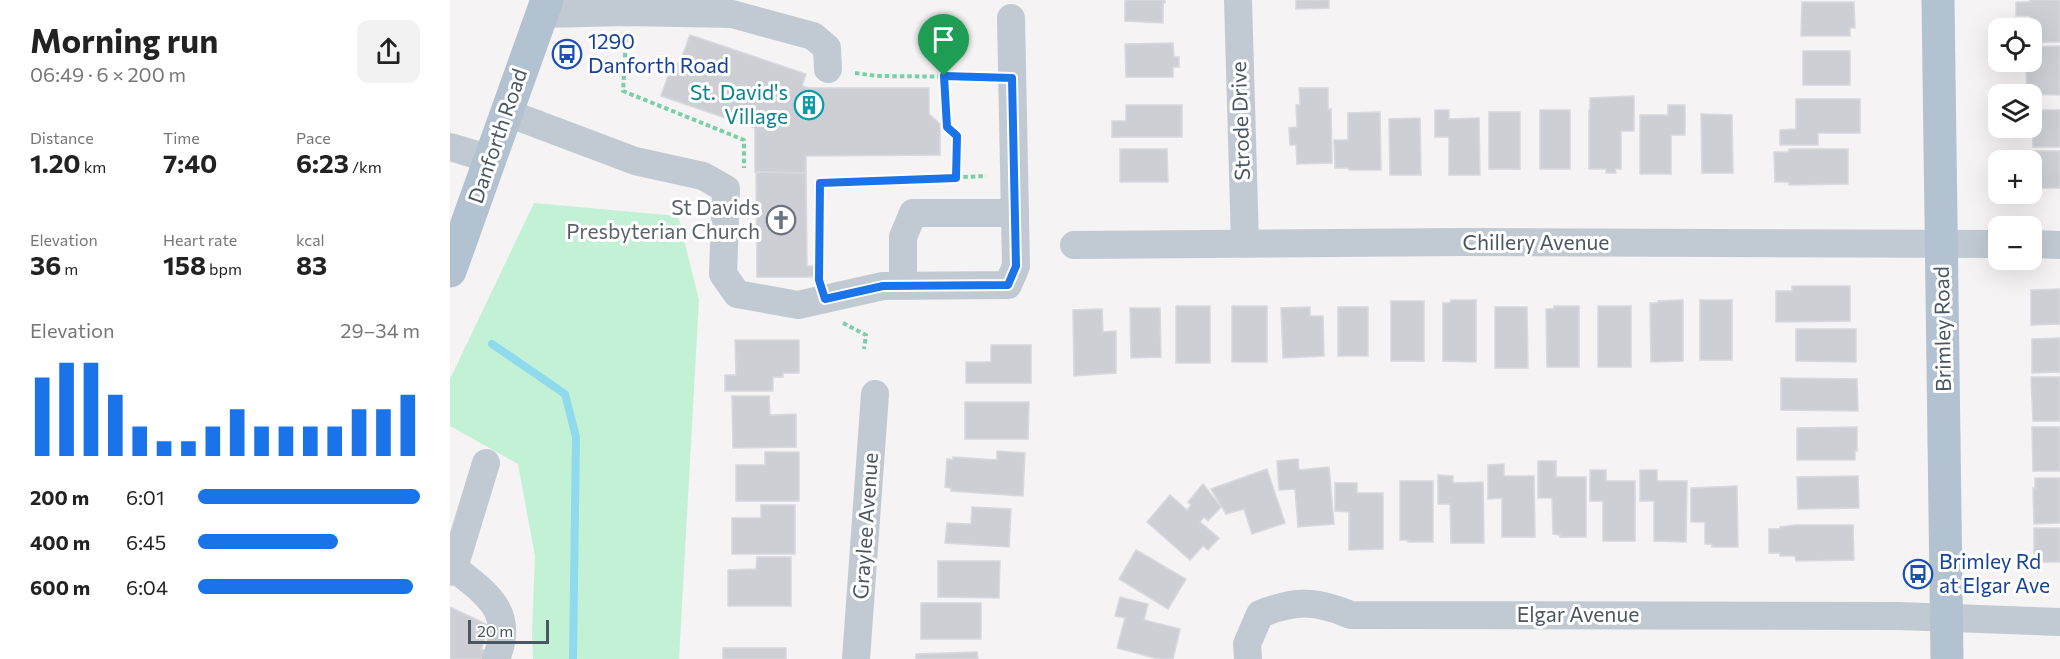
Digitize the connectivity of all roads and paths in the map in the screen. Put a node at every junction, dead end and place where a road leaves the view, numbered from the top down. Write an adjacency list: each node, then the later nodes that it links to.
1 (1238, 0): 14 (street, Strode Drive)
2 (1938, 0): 15 (main road, Brimley Road)
3 (545, 7): 5 (street); 8 (main road, Danforth Road)
4 (1011, 18): 7 (street)
5 (828, 69): 6 (path)
6 (944, 76): 7 (path); 12 (path)
7 (1012, 78): 11 (street)
8 (506, 112): 10 (main road, Danforth Road); 22 (street)
9 (450, 147): 10 (street)
10 (490, 159): 20 (main road, Danforth Road)
11 (1014, 175): 12 (path); 13 (street)
12 (956, 178): 22 (path)
13 (1015, 213): 21 (street); 21 (street)
14 (1245, 243): 15 (street, Chillery Avenue); 18 (street, Chillery Avenue)
15 (1942, 244): 16 (street, Chillery Avenue); 27 (main road, Brimley Road)
16 (1988, 244)
17 (2042, 244): 19 (street)
18 (1074, 245)
19 (2060, 245)
20 (450, 271)
21 (903, 285): 22 (street)
22 (825, 299): 23 (path)
23 (864, 349)
24 (875, 394): 30 (street, Graylee Avenue)
25 (486, 463): 26 (street)
26 (452, 570): 29 (street)
27 (1947, 616): 28 (street); 31 (street, Elgar Avenue); 32 (main road, Brimley Road)
28 (2060, 622)
29 (495, 659)
30 (856, 659)
31 (1248, 659)
32 (1947, 659)

